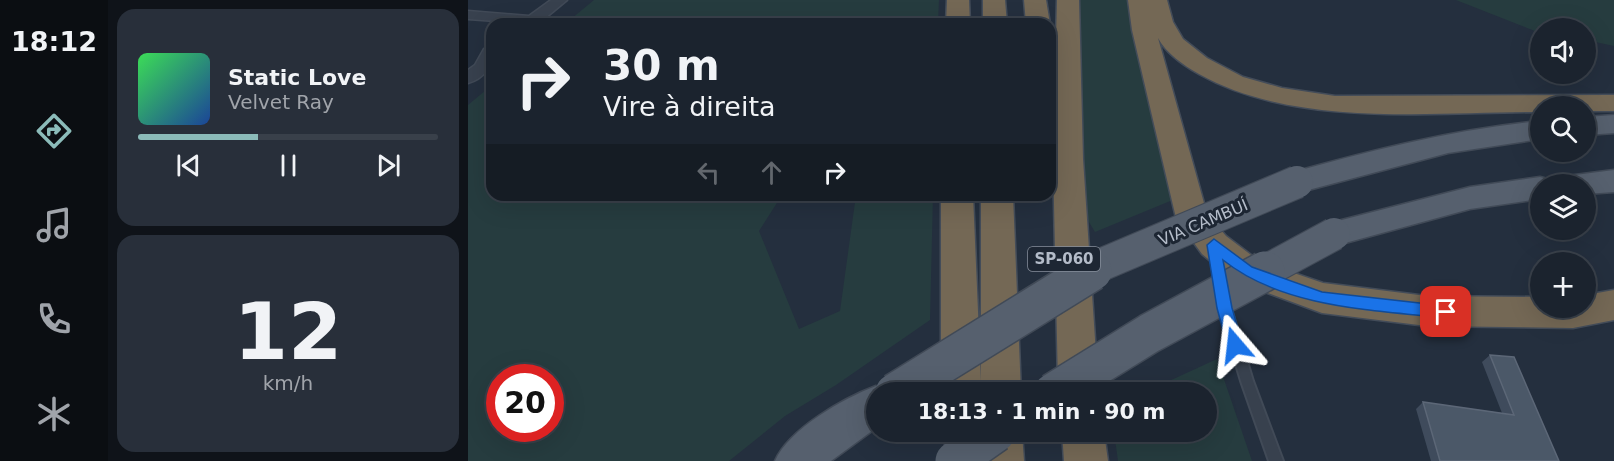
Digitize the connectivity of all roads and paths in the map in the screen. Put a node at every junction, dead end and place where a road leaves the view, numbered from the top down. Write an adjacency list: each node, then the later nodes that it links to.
1 (560, 0): 10 (street)
2 (958, 0): 11 (highway)
3 (994, 0): 12 (highway)
4 (1035, 0): 13 (highway)
5 (1068, 0): 38 (highway)
6 (1139, 0): 28 (highway)
7 (1156, 0): 18 (highway)
8 (468, 15): 9 (street)
9 (495, 18)
10 (535, 18)
11 (958, 18)
12 (995, 18)
13 (1037, 18)
14 (486, 54): 16 (street)
15 (486, 60): 17 (street)
16 (468, 63)
17 (468, 78)
18 (1614, 104)
19 (1614, 124): 20 (main road)
20 (1596, 125)
21 (1530, 131): 34 (main road, VIA CAMBUÍ, bridge)
22 (1614, 181): 23 (main road)
23 (1596, 182)
24 (1530, 189): 39 (main road, bridge)
25 (957, 201): 35 (highway)
26 (998, 201): 36 (highway)
27 (1055, 201): 37 (highway, SP-060)
28 (1216, 262): 31 (highway); 50 (lane)
29 (1614, 305): 30 (highway)
30 (1596, 309)
31 (1530, 312)
32 (1596, 315): 33 (lane)
33 (1614, 317)
34 (914, 382)
35 (961, 382)
36 (1001, 382)
37 (1069, 382)
38 (1070, 382)
39 (1081, 382)
40 (866, 411): 45 (main road)
41 (962, 442): 47 (highway)
42 (982, 442): 46 (main road, bridge)
43 (1001, 442): 48 (highway)
44 (1084, 442): 49 (highway)
45 (797, 461)
46 (955, 461)
47 (962, 461)
48 (1002, 461)
49 (1086, 461)
50 (1276, 461)

